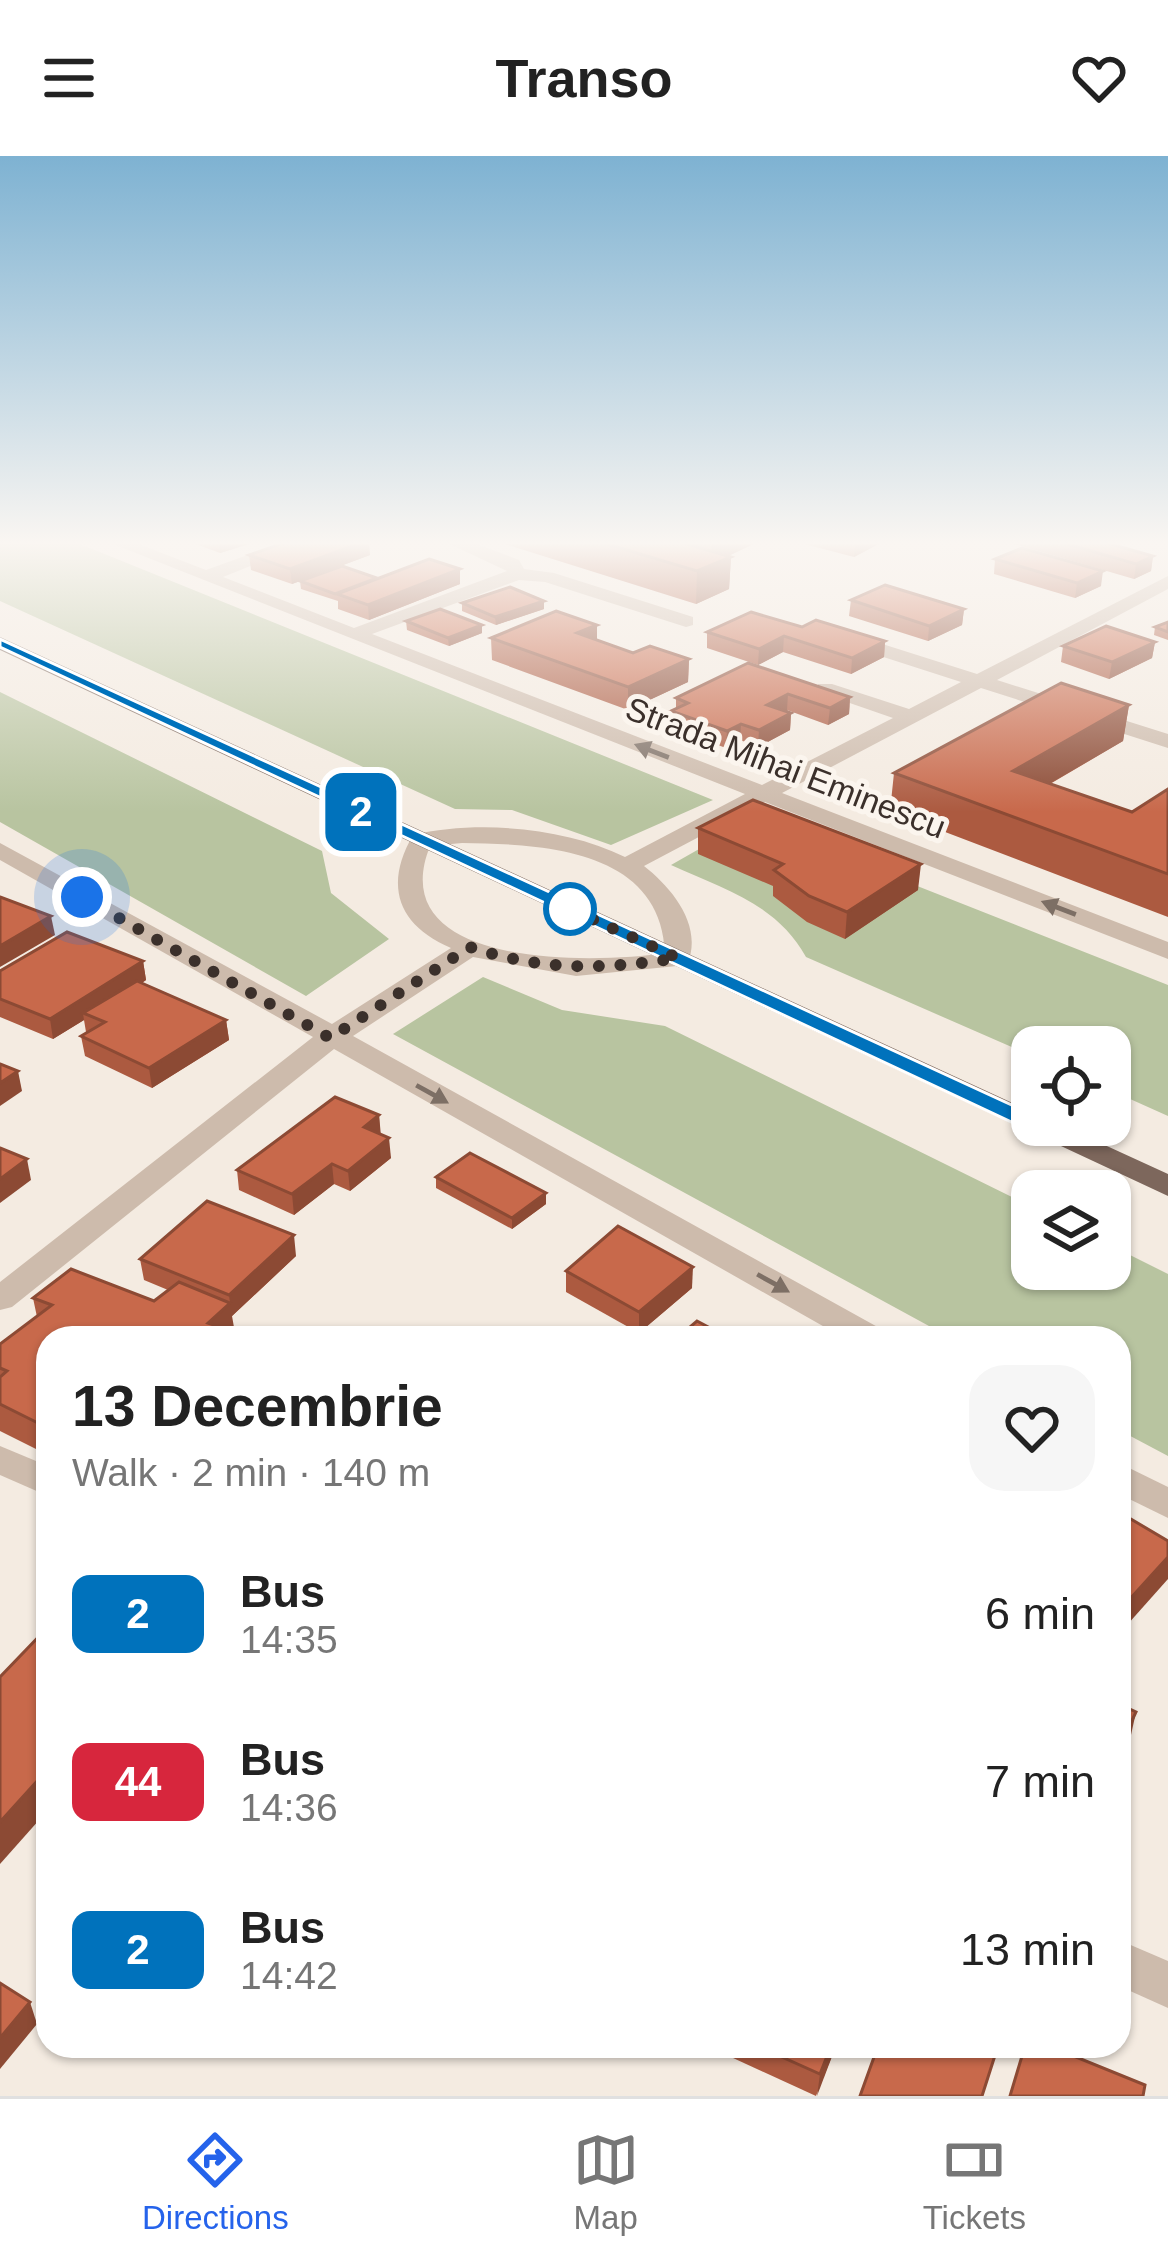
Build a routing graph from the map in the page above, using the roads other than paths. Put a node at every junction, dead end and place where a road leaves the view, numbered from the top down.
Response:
1 (346, 631) edge
2 (364, 631) edge
3 (1076, 631) edge
4 (355, 634) junction
5 (836, 635) edge
6 (0, 643) edge
7 (980, 681) junction
8 (825, 688) edge
9 (912, 717) junction
10 (1168, 741) edge
11 (761, 794) junction
12 (421, 840) junction
13 (0, 850) edge
14 (626, 866) junction
15 (470, 947) junction
16 (1168, 951) edge
17 (678, 958) junction
18 (330, 1038) junction
19 (1011, 1113) edge
20 (1082, 1146) edge
21 (1168, 1186) edge
22 (0, 1299) edge
23 (849, 1326) edge
24 (0, 1459) edge
25 (36, 1476) edge
26 (1131, 1484) edge
27 (1168, 1504) edge
28 (1131, 1968) edge
29 (1168, 1985) edge

1 - 4 street, Strada Mihai Eminescu
2 - 4 street
3 - 7 street
11 -> 4 street, Strada Mihai Eminescu
5 - 7 street
6 - 12 main road
7 - 9 street
7 - 10 street
8 - 9 street
9 - 11 street
11 - 14 street
16 -> 11 street, Strada Mihai Eminescu
12 - 14 street
12 - 15 street
12 - 17 main road
13 - 18 street
14 - 17 street
15 - 17 street
15 - 18 street
17 - 19 main road
18 - 22 street
18 -> 23 street
20 - 21 main road
24 - 25 street
26 - 27 street
28 - 29 street

